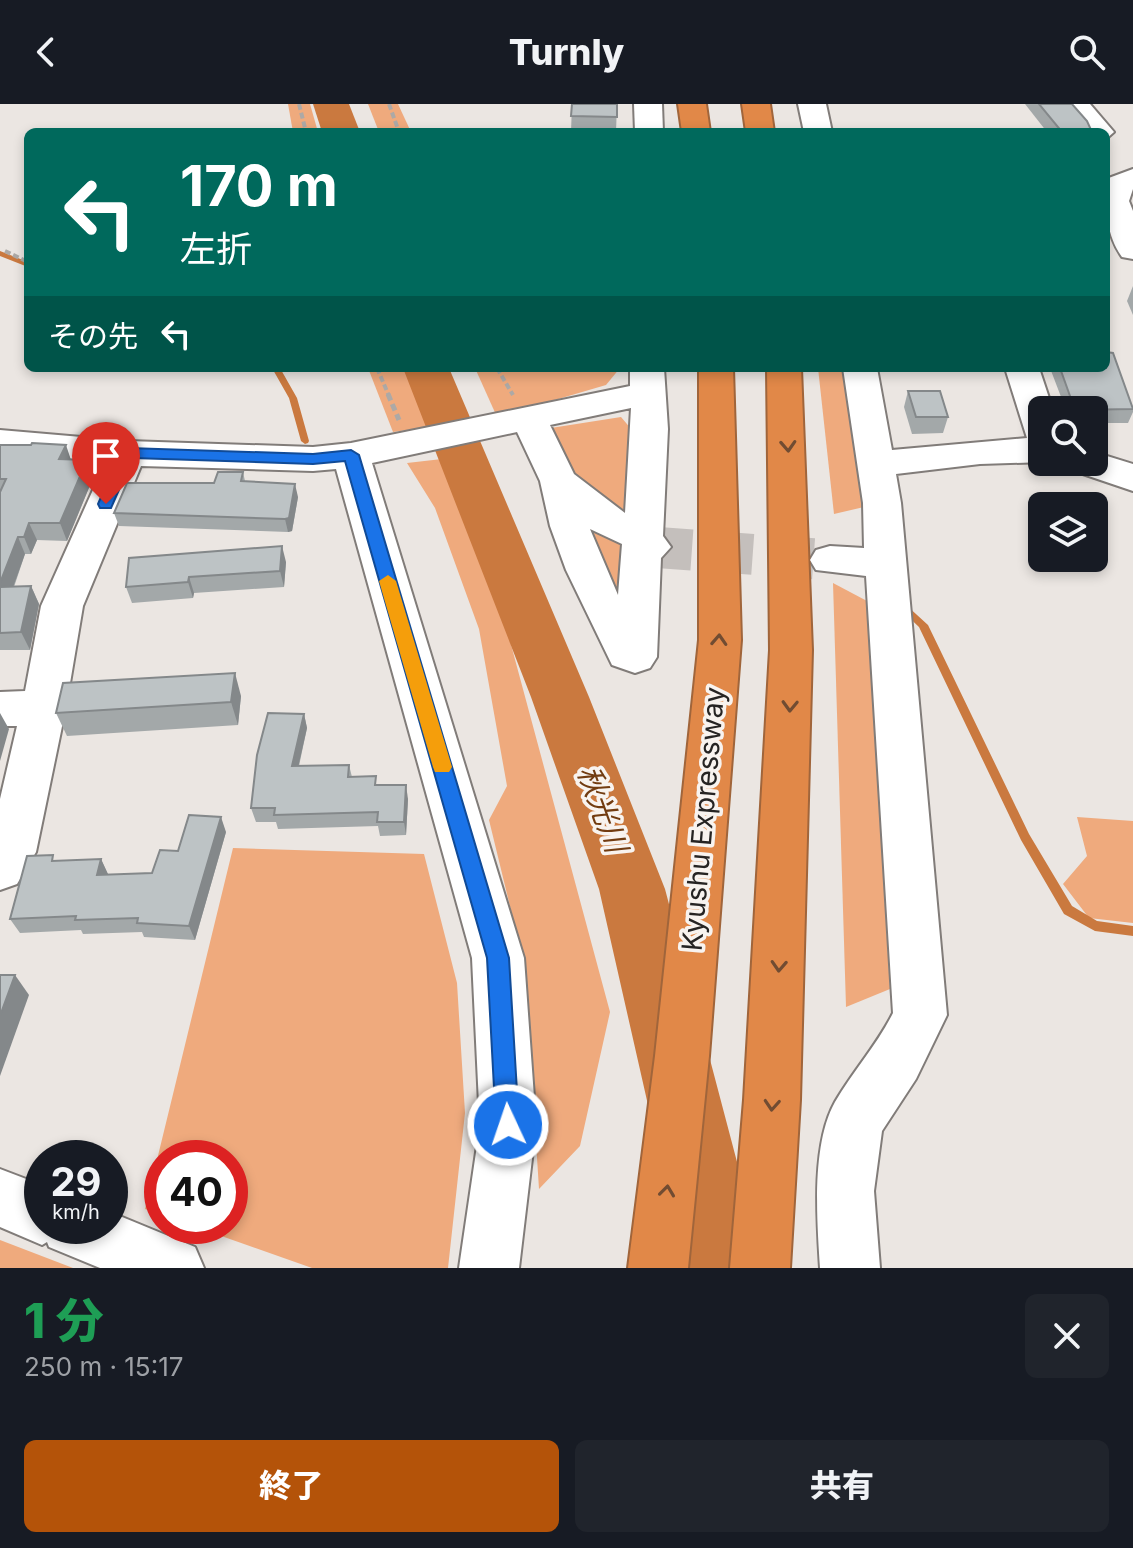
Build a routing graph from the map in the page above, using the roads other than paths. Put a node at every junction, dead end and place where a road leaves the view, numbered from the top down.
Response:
1 (648, 104) edge
2 (692, 104) edge
3 (712, 104) edge
4 (756, 104) edge
5 (812, 104) edge
6 (1075, 104) edge
7 (649, 128) edge
8 (695, 128) edge
9 (714, 128) edge
10 (759, 128) edge
11 (817, 128) edge
12 (1096, 128) edge
13 (1110, 144) edge
14 (1133, 165) edge
15 (1133, 178) edge
16 (1133, 250) edge
17 (1110, 255) edge
18 (1133, 258) edge
19 (716, 372) edge
20 (784, 372) edge
21 (861, 372) edge
22 (1023, 372) edge
23 (646, 381) edge
24 (1031, 396) edge
25 (521, 422) junction
26 (0, 442) edge
27 (1028, 451) edge
28 (128, 453) junction
29 (351, 455) junction
30 (876, 463) junction
31 (1108, 469) edge
32 (1133, 478) edge
33 (559, 481) junction
34 (645, 543) junction
35 (830, 560) tunnel mouth
36 (885, 563) junction
37 (44, 707) junction
38 (0, 709) edge
39 (0, 869) edge
40 (0, 1198) edge
41 (24, 1208) edge
42 (115, 1244) edge
43 (174, 1268) edge
44 (489, 1268) edge
45 (658, 1268) edge
46 (760, 1268) edge
47 (850, 1268) edge

1 - 7 street
2 - 8 highway
3 - 9 highway
4 - 10 highway
5 - 11 street
6 - 12 street
13 - 14 street
15 - 16 street
17 - 18 street
45 -> 19 highway, Kyushu Expressway
20 -> 46 highway
21 - 30 street
22 - 24 street
23 - 25 street
23 - 34 street
25 - 29 street
25 - 33 street
26 - 28 street
27 - 30 street
28 - 29 street
28 - 37 street
29 - 44 street
30 - 36 street
31 - 32 street
33 - 34 street
33 - 34 street
35 - 36 street
36 - 47 street
37 - 38 street
37 - 39 street
40 - 41 street
42 - 43 street

